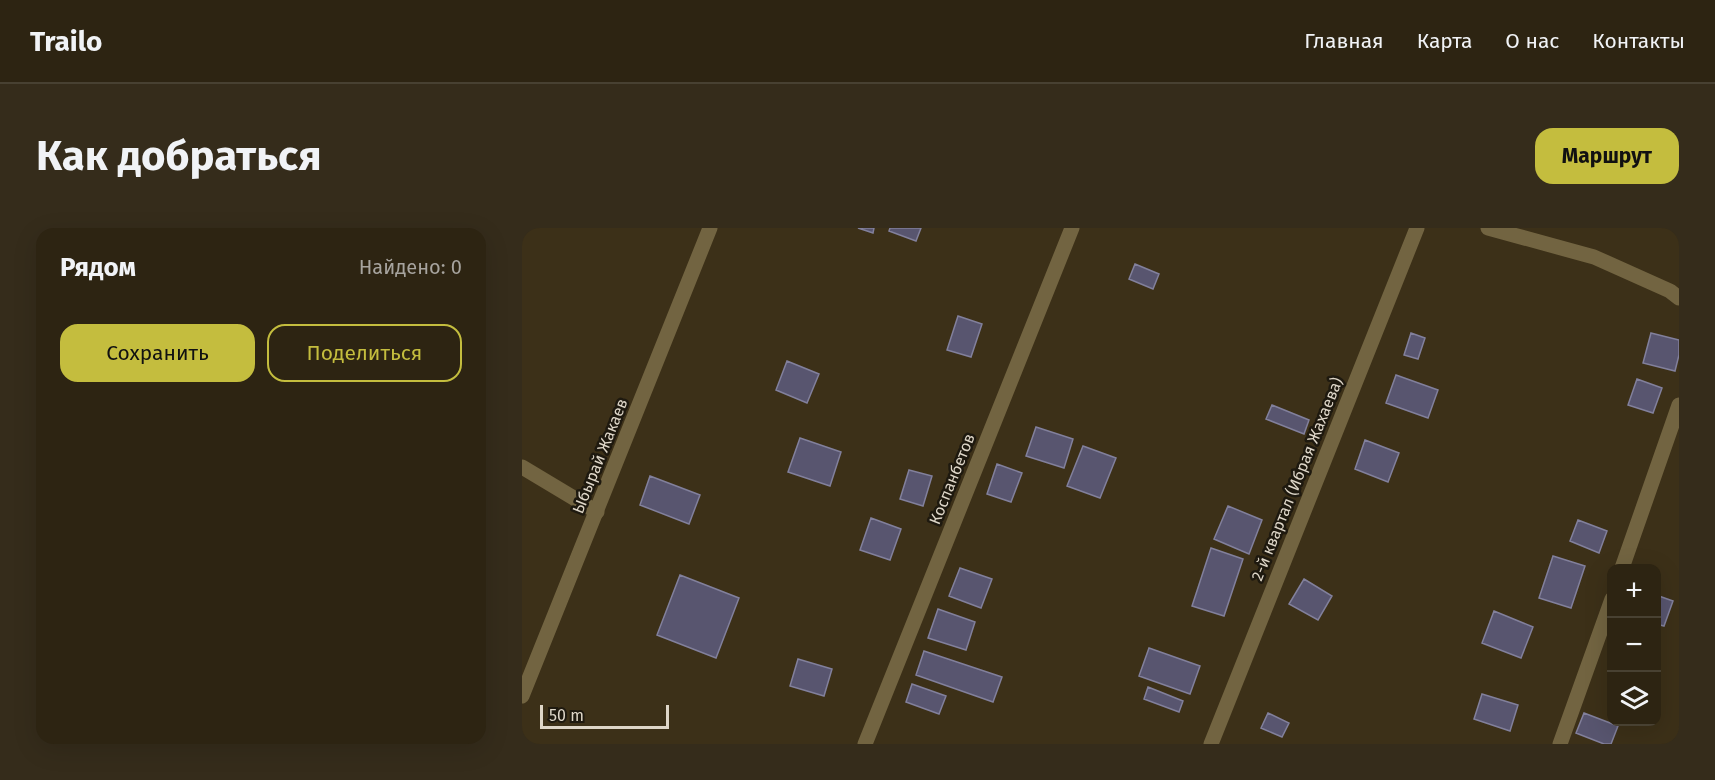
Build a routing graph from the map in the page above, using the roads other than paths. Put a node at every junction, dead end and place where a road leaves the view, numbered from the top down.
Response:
1 (710, 228) edge
2 (1072, 228) edge
3 (1417, 228) edge
4 (1488, 228) edge
5 (1679, 298) edge
6 (1679, 405) edge
7 (522, 467) edge
8 (597, 512) junction
9 (1623, 564) edge
10 (1607, 610) edge
11 (522, 696) edge
12 (865, 744) edge
13 (1211, 744) edge
14 (1560, 744) edge

1 - 8 street, Ыбырай Жакаев
2 - 12 street, Коспанбетов
3 - 13 street, 2-й квартал (Ибрая Жахаева)
4 - 5 street
6 - 9 street
7 - 8 street
8 - 11 street, Ыбырай Жакаев
10 - 14 street

